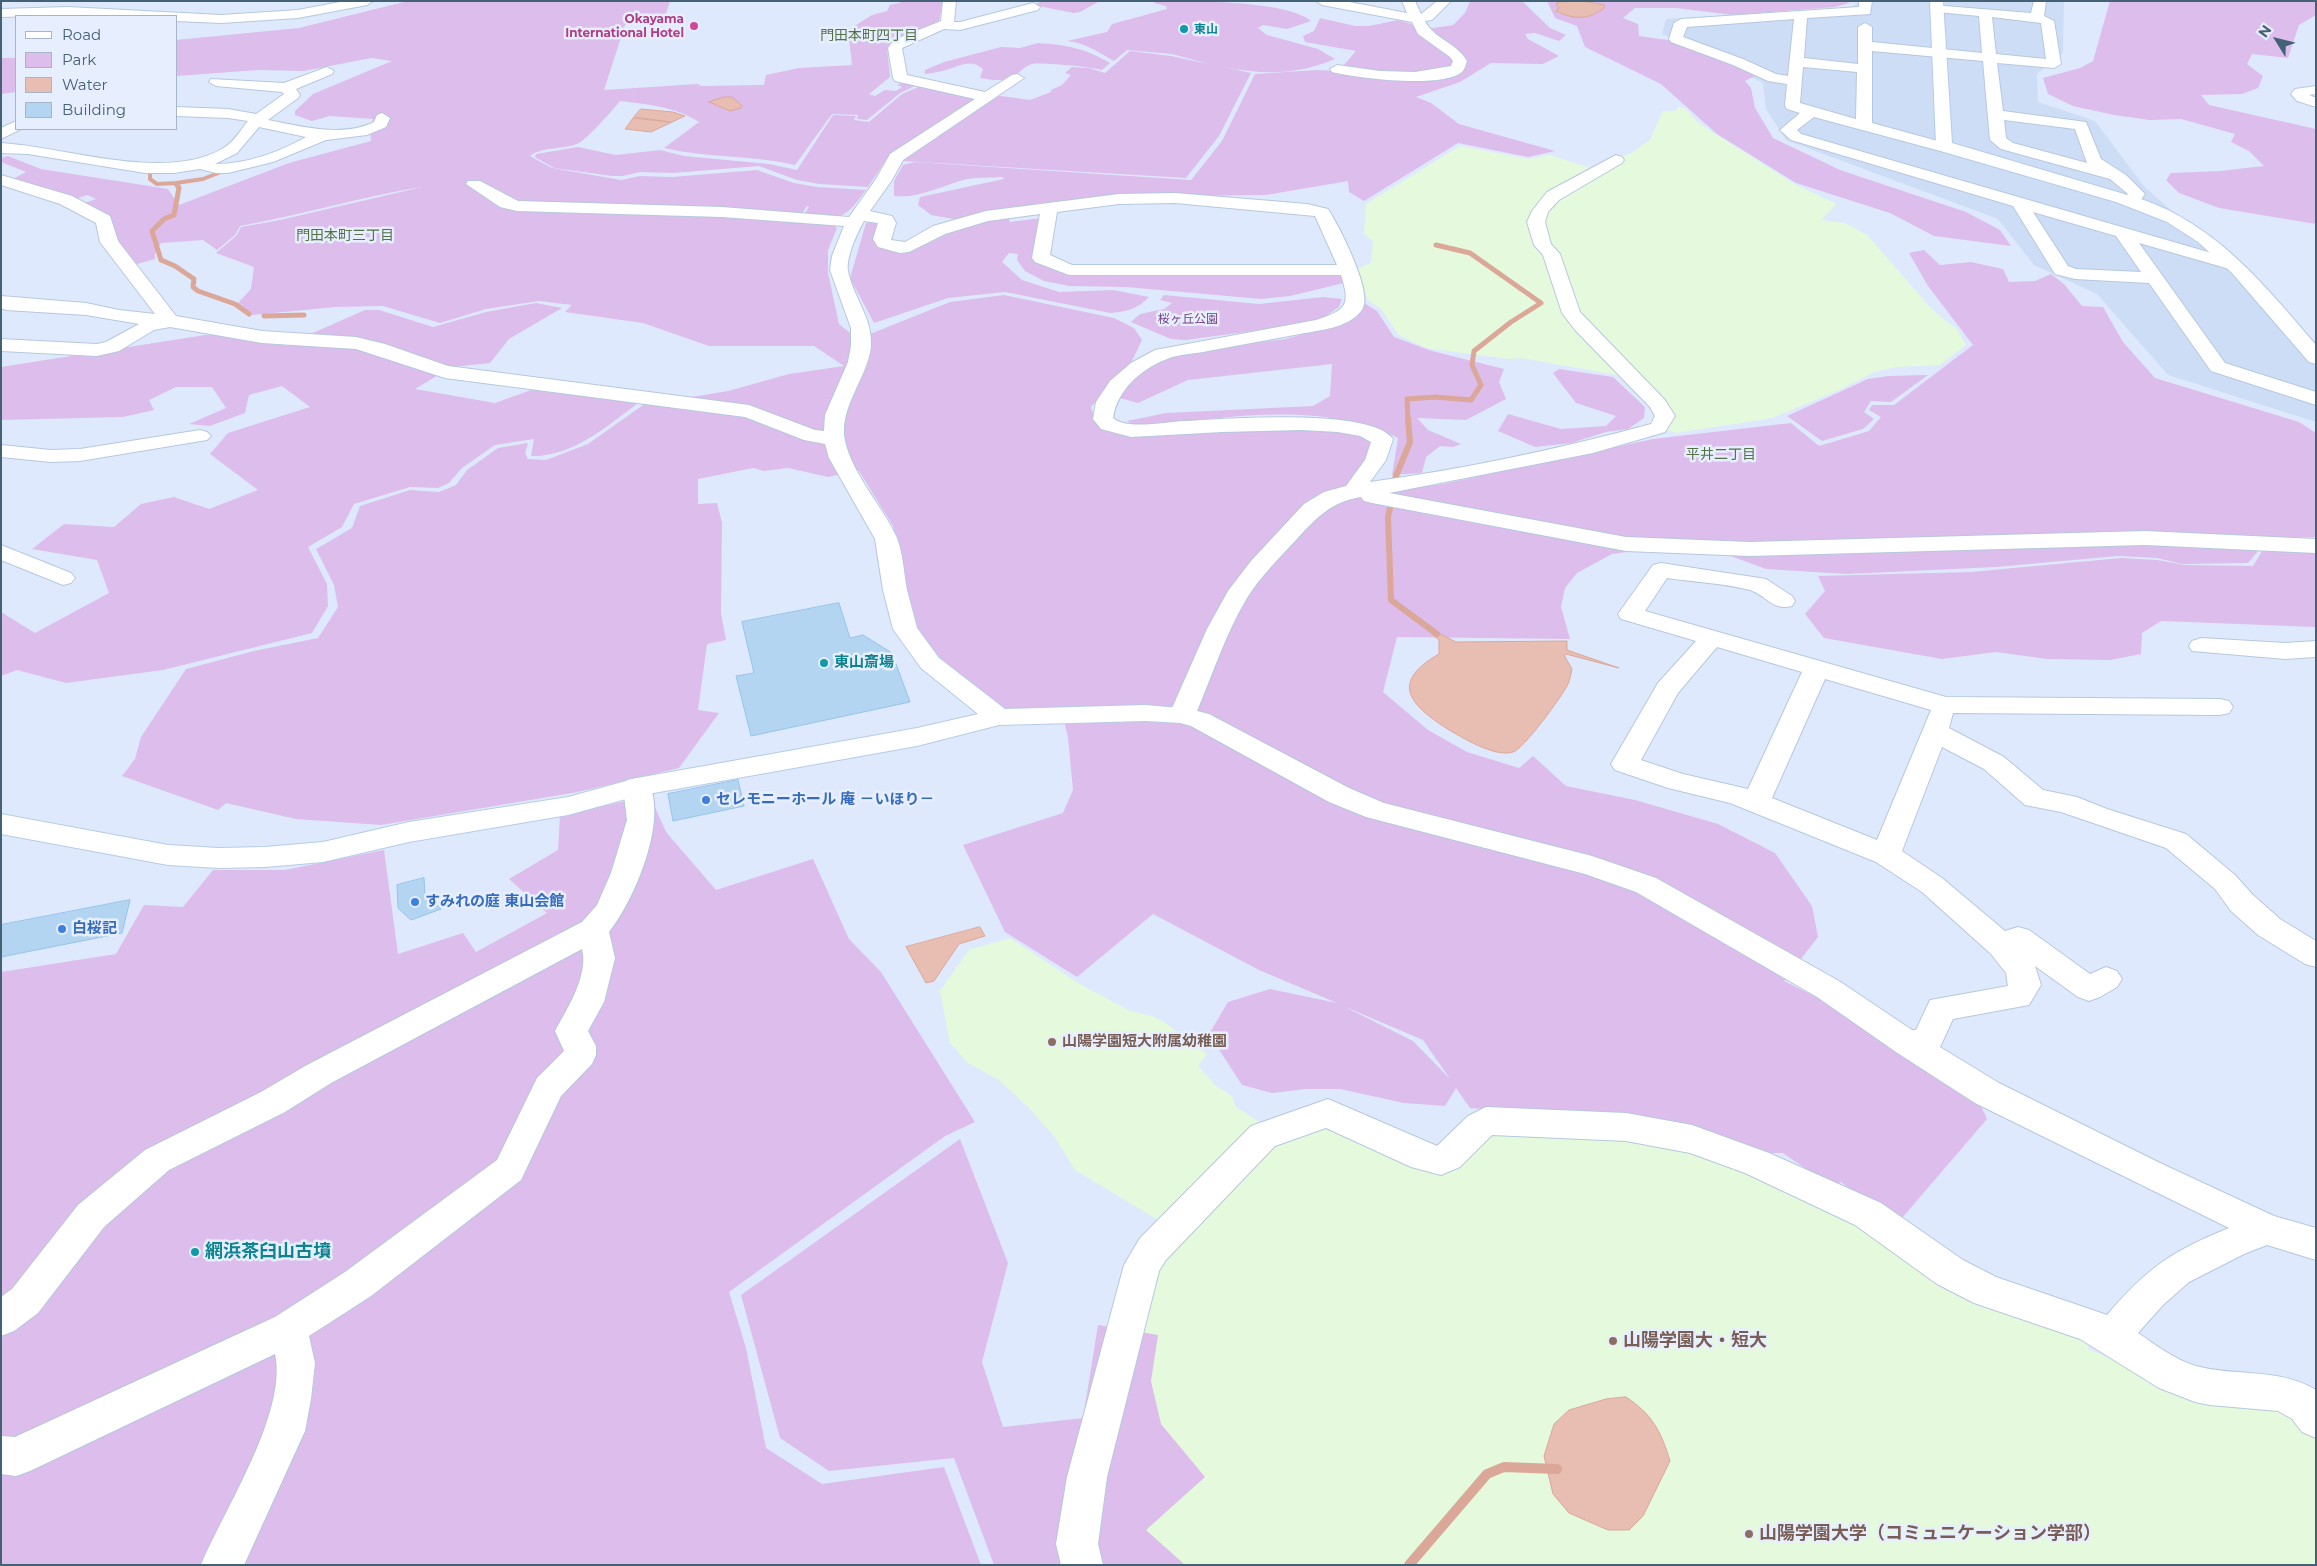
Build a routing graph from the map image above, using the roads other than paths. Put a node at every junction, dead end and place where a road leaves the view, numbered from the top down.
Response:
1 (104, 1) edge
2 (367, 1) edge
3 (950, 1) edge
4 (1322, 1) edge
5 (1408, 1) edge
6 (1445, 1) edge
7 (2041, 2) edge
8 (271, 3) dead end
9 (1936, 5) edge
10 (1865, 6) edge
11 (1033, 7) dead end
12 (81, 11) junction
13 (1, 13) edge
14 (1985, 13) junction
15 (1802, 14) junction
16 (160, 15) edge
17 (178, 16) edge
18 (259, 16) junction
19 (2037, 18) junction
20 (1417, 19) junction
21 (1727, 20) junction
22 (943, 25) junction
23 (1865, 46) junction
24 (1938, 53) junction
25 (1720, 56) junction
26 (1990, 59) junction
27 (1797, 62) junction
28 (1337, 69) dead end
29 (1865, 70) junction
30 (327, 71) dead end
31 (1017, 78) dead end
32 (1795, 81) junction
33 (216, 82) dead end
34 (286, 88) junction
35 (2316, 90) edge
36 (987, 97) junction
37 (2316, 103) edge
38 (178, 111) edge
39 (1810, 111) junction
40 (1996, 115) junction
41 (382, 118) dead end
42 (257, 121) junction
43 (1864, 126) junction
44 (322, 136) junction
45 (1, 148) edge
46 (1950, 149) junction
47 (1616, 160) dead end
48 (201, 165) junction
49 (2111, 174) junction
50 (1, 180) edge
51 (474, 184) dead end
52 (2018, 201) junction
53 (2131, 201) junction
54 (1049, 208) junction
55 (857, 219) junction
56 (2122, 232) junction
57 (2233, 265) junction
58 (1348, 270) junction
59 (2154, 278) junction
60 (1, 302) edge
61 (170, 321) junction
62 (1, 345) edge
63 (2316, 358) edge
64 (2316, 400) edge
65 (200, 436) dead end
66 (834, 439) junction
67 (1, 451) edge
68 (1354, 491) junction
69 (2316, 546) edge
70 (1, 552) edge
71 (63, 578) dead end
72 (1783, 601) dead end
73 (1712, 638) junction
74 (2201, 646) dead end
75 (2316, 649) edge
76 (1816, 668) junction
77 (1945, 705) junction
78 (2220, 707) dead end
79 (1182, 715) junction
80 (999, 717) junction
81 (1935, 732) junction
82 (637, 787) junction
83 (1756, 803) junction
84 (1, 824) edge
85 (1886, 855) junction
86 (593, 930) junction
87 (2002, 946) junction
88 (2316, 956) edge
89 (2106, 979) dead end
90 (1907, 1043) junction
91 (2266, 1228) junction
92 (2316, 1244) edge
93 (1, 1319) edge
94 (288, 1329) junction
95 (2112, 1337) junction
96 (2316, 1419) edge
97 (1, 1455) edge
98 (222, 1565) edge
99 (1082, 1565) edge

1 - 12 street
2 - 18 street
3 - 22 street
4 - 20 street
5 - 20 street
6 - 20 street
7 - 19 street
8 - 18 street
9 - 14 street
9 - 24 street
10 - 15 street
10 - 23 street
11 - 22 street
12 - 13 street
12 - 16 street
14 - 19 street
14 - 26 street
15 - 21 street
15 - 27 street
17 - 18 street
19 - 26 street
20 - 28 street
21 - 25 street
21 - 25 street
22 - 36 street
23 - 24 street
23 - 29 street
24 - 26 street
24 - 46 street
25 - 32 street
26 - 40 street
27 - 29 street
27 - 32 street
29 - 43 street
30 - 34 street
31 - 36 street
32 - 39 street
33 - 34 street
34 - 42 street
35 - 37 street
36 - 55 street
38 - 42 street
39 - 43 street
39 - 52 street
40 - 49 street
40 - 49 street
41 - 44 street
42 - 44 street
42 - 48 street
43 - 46 street
44 - 48 street
45 - 48 street
46 - 53 street
47 - 68 street
49 - 53 street
50 - 61 street
51 - 55 street
52 - 56 street
52 - 59 street
53 - 57 street
54 - 55 street
54 - 58 street
54 - 58 street
55 - 66 street
56 - 57 street
56 - 59 street
57 - 63 street
58 - 68 street
59 - 64 street
60 - 61 street
61 - 62 street
61 - 66 street
65 - 67 street
66 - 80 street
68 - 69 street
68 - 79 street
70 - 71 street
72 - 73 street
73 - 76 street
73 - 83 street
74 - 75 street
76 - 77 street
76 - 83 street
77 - 78 street
77 - 81 street
79 - 80 street
79 - 90 street
80 - 82 street
81 - 85 street
81 - 88 street
82 - 84 street
82 - 86 street
83 - 85 street
85 - 87 street
86 - 93 street
86 - 94 street
87 - 89 street
87 - 90 street
90 - 91 street
91 - 92 street
91 - 95 street
94 - 97 street
94 - 98 street
95 - 96 street
95 - 99 street

